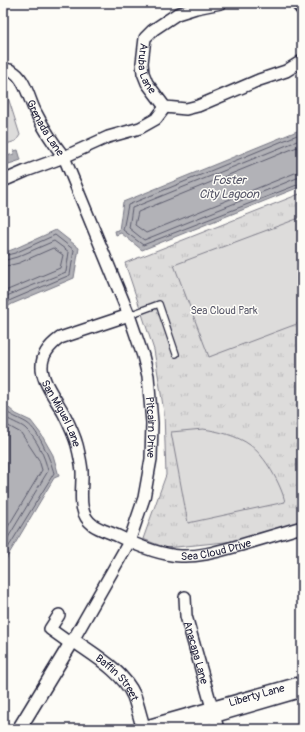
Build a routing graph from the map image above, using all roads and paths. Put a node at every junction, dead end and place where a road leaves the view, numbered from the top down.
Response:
1 (220, 3) edge
2 (296, 3) edge
3 (302, 10) edge
4 (302, 61) edge
5 (3, 69) edge
6 (165, 107) junction
7 (64, 157) junction
8 (3, 181) edge
9 (129, 315) junction
10 (176, 354) dead end
11 (302, 528) edge
12 (129, 542) junction
13 (185, 597) dead end
14 (59, 615) dead end
15 (72, 642) junction
16 (302, 682) edge
17 (302, 691) edge
18 (213, 712) junction
19 (143, 728) edge
20 (19, 729) edge
21 (172, 729) edge
22 (218, 729) edge

1 - 6 street, Aruba Lane
2 - 3 street
4 - 6 street, Aruba Lane
5 - 7 street, Grenada Lane
6 - 7 street, Aruba Lane
7 - 8 street, Grenada Lane
7 - 9 street, Pitcairn Drive
9 - 10 lane
9 - 12 street, Pitcairn Drive
9 - 12 street, San Miguel Lane
11 - 12 street, Sea Cloud Drive
12 - 15 street, Pitcairn Drive
13 - 18 street, Anacapa Lane
14 - 15 street
15 - 19 street, Baffin Street
15 - 20 street, Pitcairn Drive
16 - 18 street, Liberty Lane
17 - 18 street, Liberty Lane
18 - 19 street
18 - 21 street
18 - 22 street, Anacapa Lane

